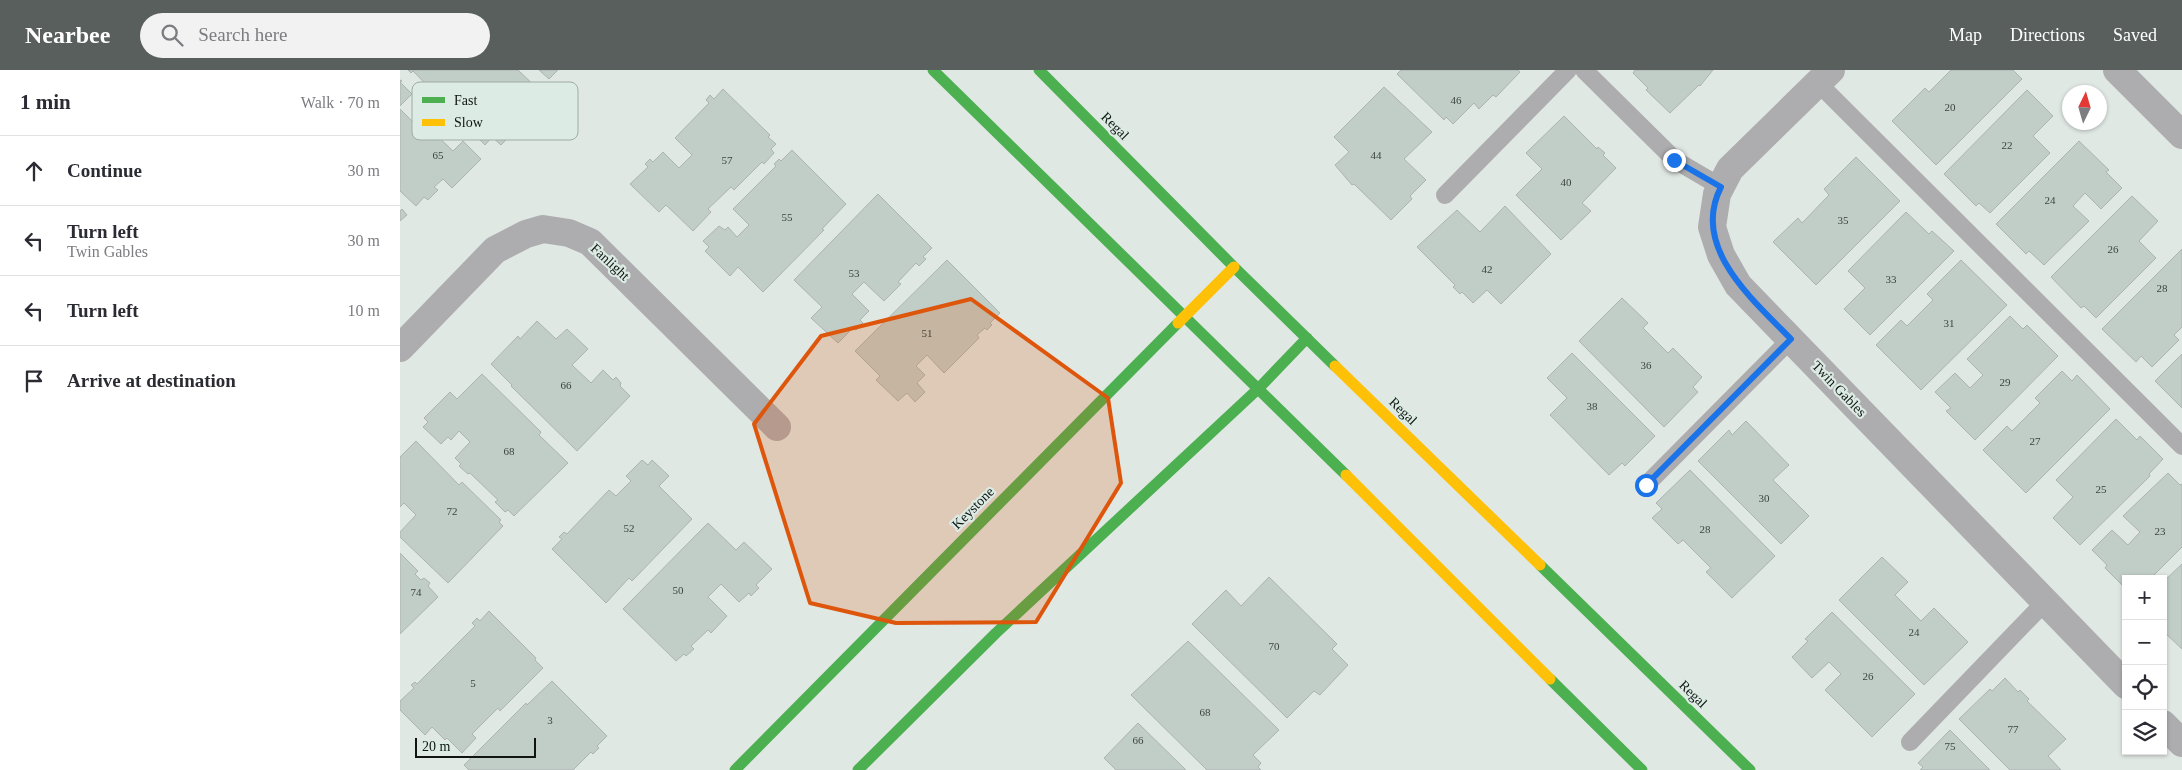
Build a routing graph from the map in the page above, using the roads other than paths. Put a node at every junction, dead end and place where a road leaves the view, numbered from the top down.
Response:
1 (933, 70) edge
2 (1038, 70) edge
3 (1568, 70) edge
4 (1584, 70) edge
5 (2117, 70) edge
6 (1824, 76) edge
7 (2182, 135) edge
8 (1721, 187) junction
9 (1445, 195) dead end
10 (1234, 268) junction
11 (1183, 317) junction
12 (1307, 338) junction
13 (1791, 339) junction
14 (400, 348) edge
15 (1258, 388) junction
16 (777, 427) dead end
17 (2182, 446) edge
18 (1646, 485) dead end
19 (2045, 602) junction
20 (2122, 681) edge
21 (2167, 728) edge
22 (1910, 742) dead end
23 (2182, 744) edge
24 (735, 770) edge
25 (858, 770) edge
26 (1642, 770) edge
27 (1750, 770) edge

1 - 11 street
2 - 10 street, Regal
3 - 9 lane
4 - 8 lane
5 - 7 street
6 - 8 street, Twin Gables
6 - 17 lane
8 - 13 street, Twin Gables
10 - 11 street, Keystone
10 - 12 street, Regal
11 - 15 street
11 - 24 street, Keystone
12 - 15 street
12 - 27 street, Regal
13 - 18 lane
13 - 19 street, Twin Gables
14 - 16 street, Fanlight
15 - 25 street
15 - 26 street
19 - 20 street, Twin Gables
19 - 22 lane
21 - 23 street

